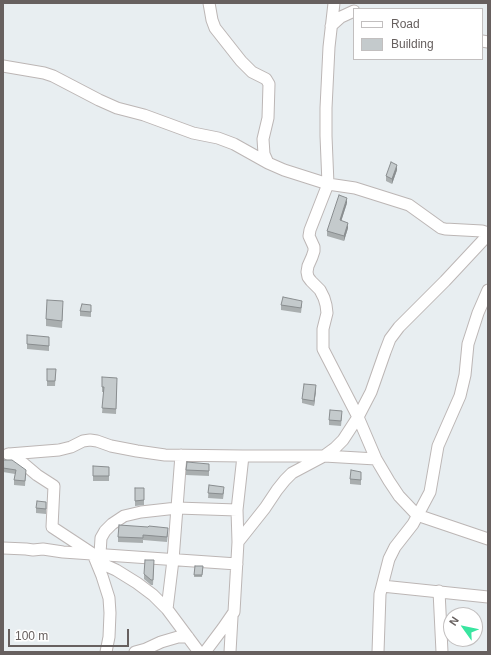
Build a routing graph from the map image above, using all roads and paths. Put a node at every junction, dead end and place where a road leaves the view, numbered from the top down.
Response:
1 (209, 3) edge
2 (334, 3) edge
3 (353, 11) edge
4 (331, 26) junction
5 (3, 66) edge
6 (268, 163) junction
7 (328, 184) junction
8 (488, 234) edge
9 (488, 290) edge
10 (358, 417) junction
11 (6, 453) edge
12 (181, 455) junction
13 (243, 456) junction
14 (324, 456) junction
15 (376, 459) junction
16 (177, 508) junction
17 (237, 510) junction
18 (417, 515) junction
19 (488, 539) edge
20 (238, 542) junction
21 (3, 548) edge
22 (96, 556) junction
23 (173, 560) junction
24 (237, 564) junction
25 (382, 586) junction
26 (439, 591) junction
27 (488, 597) edge
28 (167, 609) junction
29 (232, 616) junction
30 (188, 637) junction
31 (106, 652) edge
32 (136, 652) edge
33 (199, 652) edge
34 (205, 652) edge
35 (230, 652) edge
36 (378, 652) edge
37 (442, 652) edge

1 - 6 street
2 - 4 street
3 - 4 street
4 - 7 street
5 - 6 street
6 - 7 street
7 - 8 street
7 - 10 street
8 - 10 street
9 - 18 street
10 - 14 street
10 - 15 street
11 - 12 street
11 - 22 street
12 - 13 street
12 - 16 street
13 - 14 street
13 - 17 street
14 - 15 street
14 - 20 street
15 - 18 street
16 - 17 street
16 - 22 street
16 - 23 street
17 - 20 street
18 - 19 street
18 - 25 street
20 - 24 street
21 - 22 street
22 - 23 street
22 - 28 street
22 - 31 street
23 - 24 street
23 - 28 street
24 - 29 street
25 - 26 street
25 - 36 street
26 - 27 street
26 - 37 street
28 - 30 street
29 - 34 street
29 - 35 street
30 - 32 street
30 - 33 street

